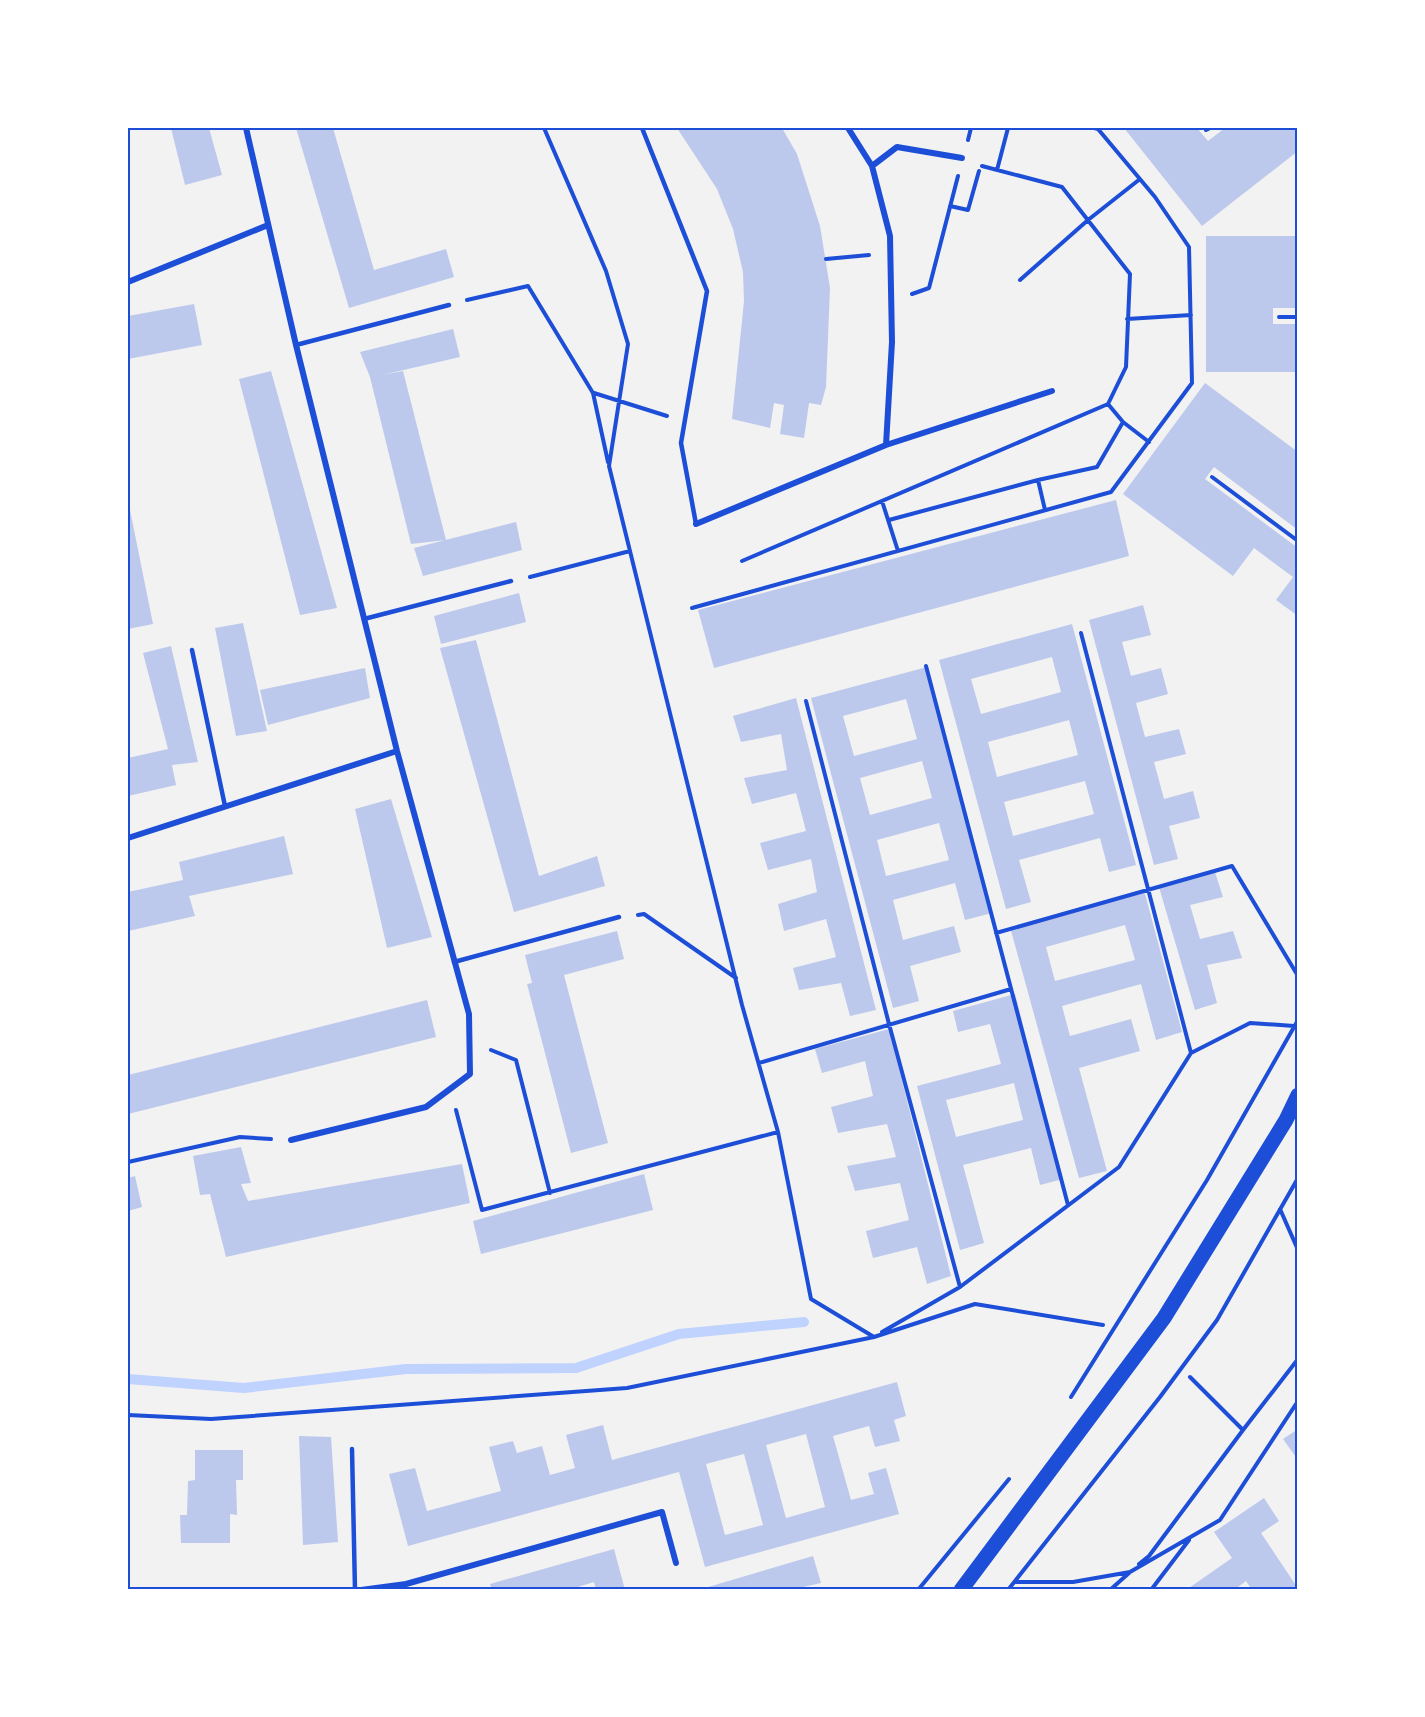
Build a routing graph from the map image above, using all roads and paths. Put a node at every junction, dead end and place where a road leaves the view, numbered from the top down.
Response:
1 (246, 128) edge
2 (544, 128) edge
3 (642, 128) edge
4 (848, 128) edge
5 (971, 128) edge
6 (1008, 128) edge
7 (1094, 128) edge
8 (965, 150) dead end
9 (962, 158) dead end
10 (872, 166) junction
11 (997, 170) junction
12 (959, 172) dead end
13 (1140, 179) junction
14 (950, 206) junction
15 (1088, 220) junction
16 (268, 225) junction
17 (891, 253) junction
18 (826, 259) dead end
19 (1020, 280) dead end
20 (128, 282) edge
21 (891, 300) junction
22 (449, 305) joint
23 (1191, 315) junction
24 (1280, 317) dead end
25 (1298, 317) edge
26 (1128, 319) junction
27 (296, 345) junction
28 (1052, 391) dead end
29 (593, 393) junction
30 (619, 401) junction
31 (1108, 404) junction
32 (684, 421) junction
33 (1123, 422) junction
34 (1149, 442) junction
35 (886, 446) junction
36 (609, 466) junction
37 (1212, 477) dead end
38 (1038, 480) junction
39 (882, 501) junction
40 (1046, 510) junction
41 (889, 520) junction
42 (696, 524) joint
43 (1298, 541) edge
44 (630, 551) junction
45 (898, 551) junction
46 (742, 561) dead end
47 (512, 581) joint
48 (692, 608) dead end
49 (364, 619) junction
50 (1081, 633) dead end
51 (192, 650) dead end
52 (926, 666) dead end
53 (806, 701) dead end
54 (397, 752) junction
55 (225, 806) junction
56 (128, 837) edge
57 (1149, 888) junction
58 (619, 917) joint
59 (996, 933) junction
60 (454, 962) junction
61 (1298, 976) edge
62 (736, 978) junction
63 (1011, 989) junction
64 (1298, 1020) edge
65 (889, 1024) junction
66 (1294, 1026) junction
67 (469, 1041) junction
68 (1191, 1053) junction
69 (759, 1064) junction
70 (450, 1088) junction
71 (1298, 1095) edge
72 (778, 1132) junction
73 (291, 1140) joint
74 (128, 1162) edge
75 (1298, 1178) edge
76 (550, 1193) junction
77 (1068, 1205) junction
78 (1280, 1209) junction
79 (1298, 1250) edge
80 (960, 1287) junction
81 (1103, 1325) dead end
82 (874, 1337) junction
83 (1298, 1359) edge
84 (1190, 1377) dead end
85 (1070, 1398) dead end
86 (1298, 1401) edge
87 (128, 1415) edge
88 (1244, 1430) junction
89 (352, 1449) dead end
90 (1014, 1472) dead end
91 (1192, 1535) junction
92 (676, 1563) dead end
93 (1130, 1572) junction
94 (1014, 1582) junction
95 (355, 1590) edge
96 (361, 1590) edge
97 (918, 1590) edge
98 (961, 1590) edge
99 (1008, 1590) edge
100 (1110, 1590) edge
101 (1151, 1590) edge

1 - 16 street
2 - 30 path
3 - 32 lane
4 - 10 street
5 - 8 path
6 - 11 path
7 - 13 path
9 - 10 street
10 - 17 street
11 - 14 path
11 - 15 path
12 - 14 path
13 - 15 path
13 - 23 path
14 - 21 path
15 - 19 path
15 - 26 path
16 - 20 street
16 - 27 street
17 - 18 path
17 - 21 street
21 - 35 street
22 - 27 lane
22 - 29 path
23 - 26 path
23 - 34 path
24 - 25 path
26 - 31 path
27 - 49 street
28 - 35 street
29 - 30 path
29 - 36 path
30 - 32 path
30 - 36 path
31 - 33 path
31 - 39 path
32 - 42 lane
33 - 34 path
33 - 38 path
34 - 40 path
35 - 42 street
36 - 44 path
37 - 43 path
38 - 40 path
38 - 41 path
39 - 41 path
39 - 46 path
40 - 45 path
41 - 45 path
44 - 47 path
44 - 62 path
45 - 48 path
47 - 49 lane
49 - 54 street
50 - 57 path
51 - 55 lane
52 - 59 path
53 - 65 path
54 - 55 street
54 - 60 street
55 - 56 street
57 - 59 path
57 - 61 path
57 - 68 path
58 - 60 lane
58 - 62 path
59 - 63 path
60 - 67 street
62 - 69 path
63 - 65 path
63 - 77 path
64 - 66 path
65 - 69 path
65 - 80 path
66 - 68 path
66 - 85 path
67 - 70 street
67 - 76 path
68 - 77 path
69 - 72 path
70 - 73 street
70 - 76 path
71 - 98 main road
72 - 76 path
72 - 82 path
73 - 74 path
75 - 78 path
77 - 80 path
78 - 79 path
78 - 94 path
80 - 82 path
81 - 82 path
82 - 87 path
83 - 88 path
84 - 88 path
86 - 91 path
88 - 93 path
89 - 95 lane
90 - 97 path
91 - 93 path
91 - 101 path
92 - 96 street
93 - 94 path
93 - 100 path
94 - 99 path

